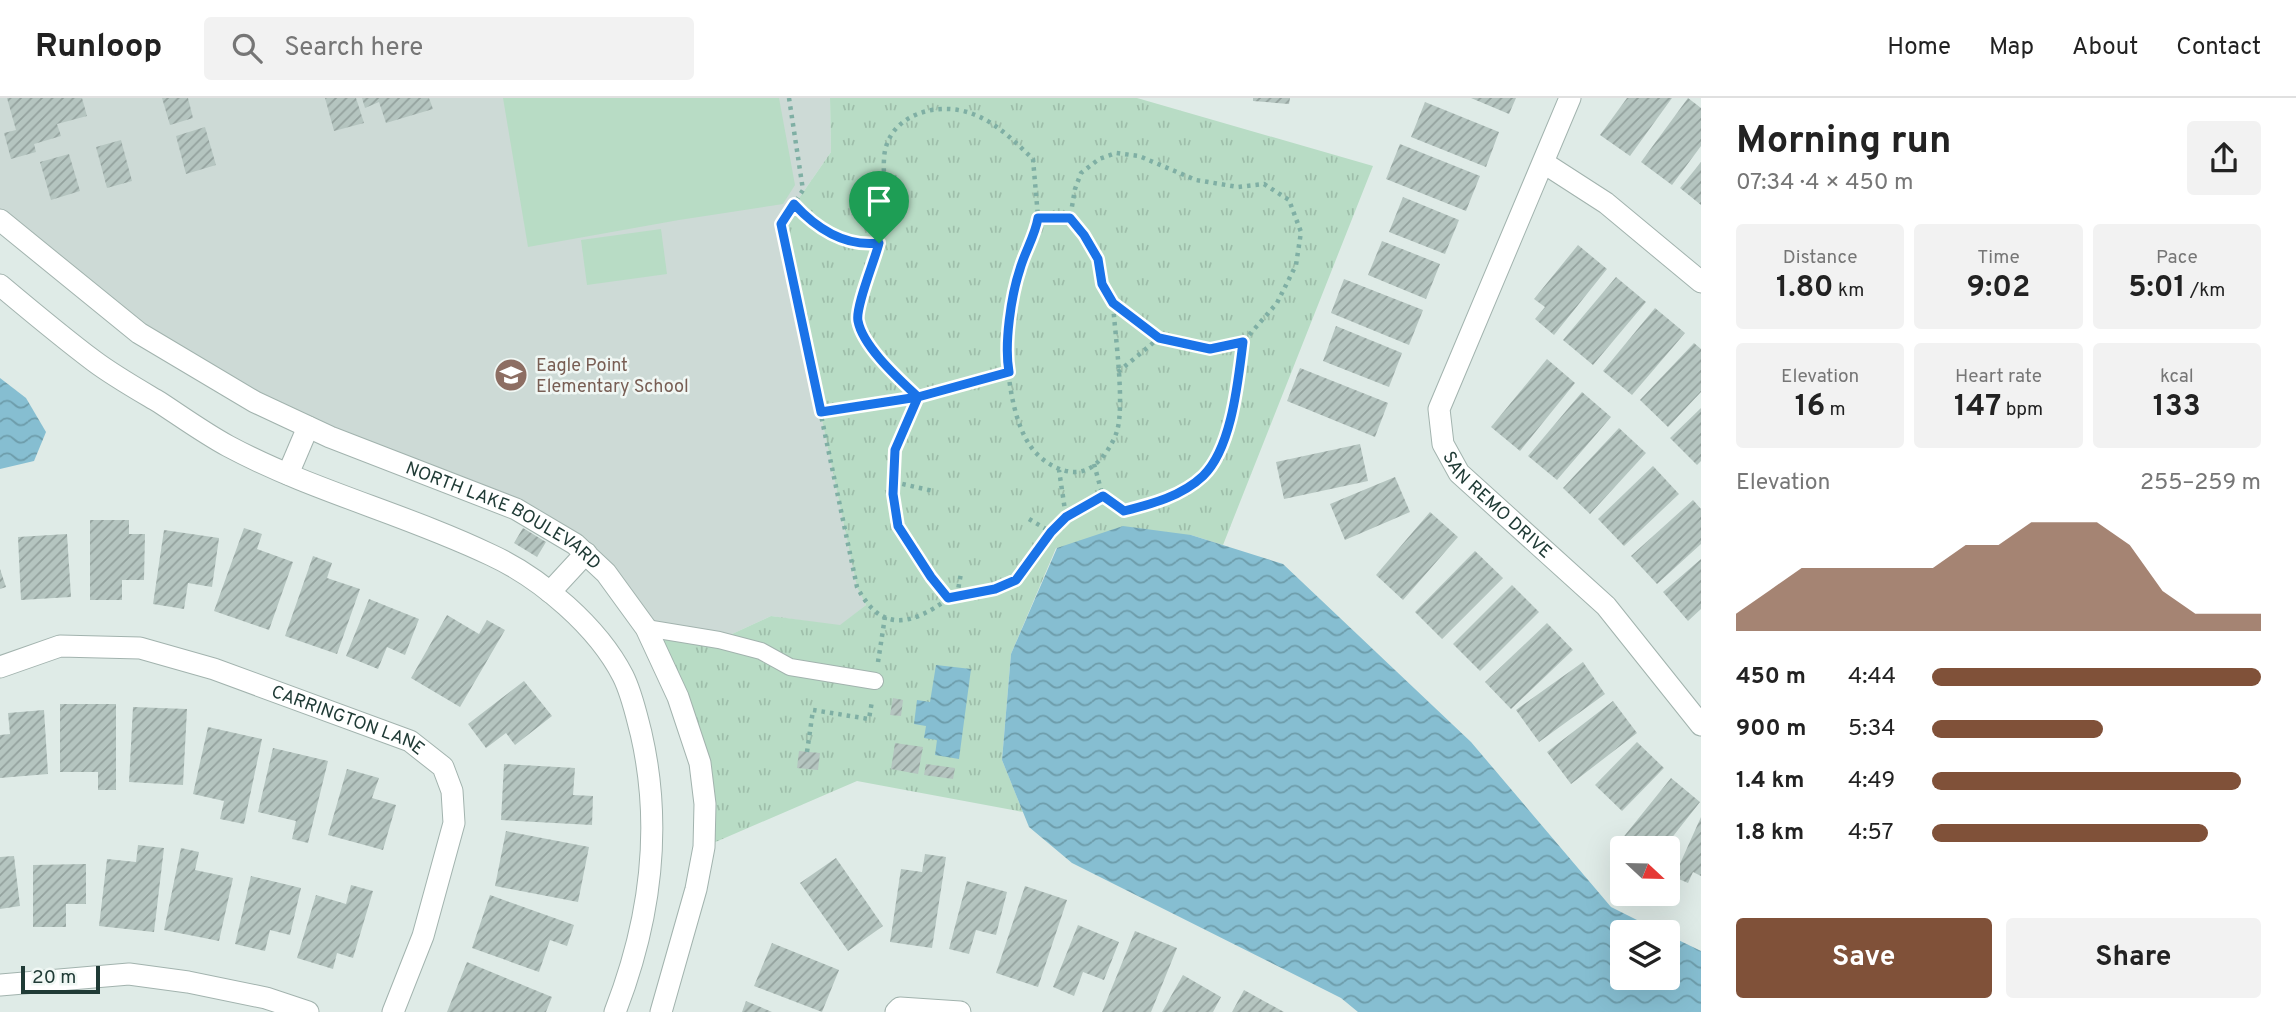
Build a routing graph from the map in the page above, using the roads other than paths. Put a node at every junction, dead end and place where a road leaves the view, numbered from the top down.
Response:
1 (1570, 98) edge
2 (1544, 163) junction
3 (0, 220) edge
4 (1701, 282) edge
5 (0, 285) edge
6 (308, 427) junction
7 (288, 474) junction
8 (586, 553) junction
9 (550, 592) junction
10 (646, 628) junction
11 (0, 667) edge
12 (875, 681) dead end
13 (1701, 725) edge
14 (0, 985) edge
15 (308, 1012) edge
16 (393, 1012) edge
17 (615, 1012) edge
18 (661, 1012) edge
19 (896, 1012) edge
20 (960, 1012) edge

1 - 2 street, SAN REMO DRIVE
2 - 4 street
2 - 13 street, SAN REMO DRIVE
3 - 6 street, NORTH LAKE BOULEVARD
5 - 7 street
6 - 7 street
6 - 8 street, NORTH LAKE BOULEVARD
7 - 9 street
8 - 9 street
8 - 10 street, NORTH LAKE BOULEVARD
9 - 17 street
10 - 12 lane
10 - 18 street, NORTH LAKE BOULEVARD
11 - 16 street, CARRINGTON LANE
14 - 15 street
19 - 20 street

